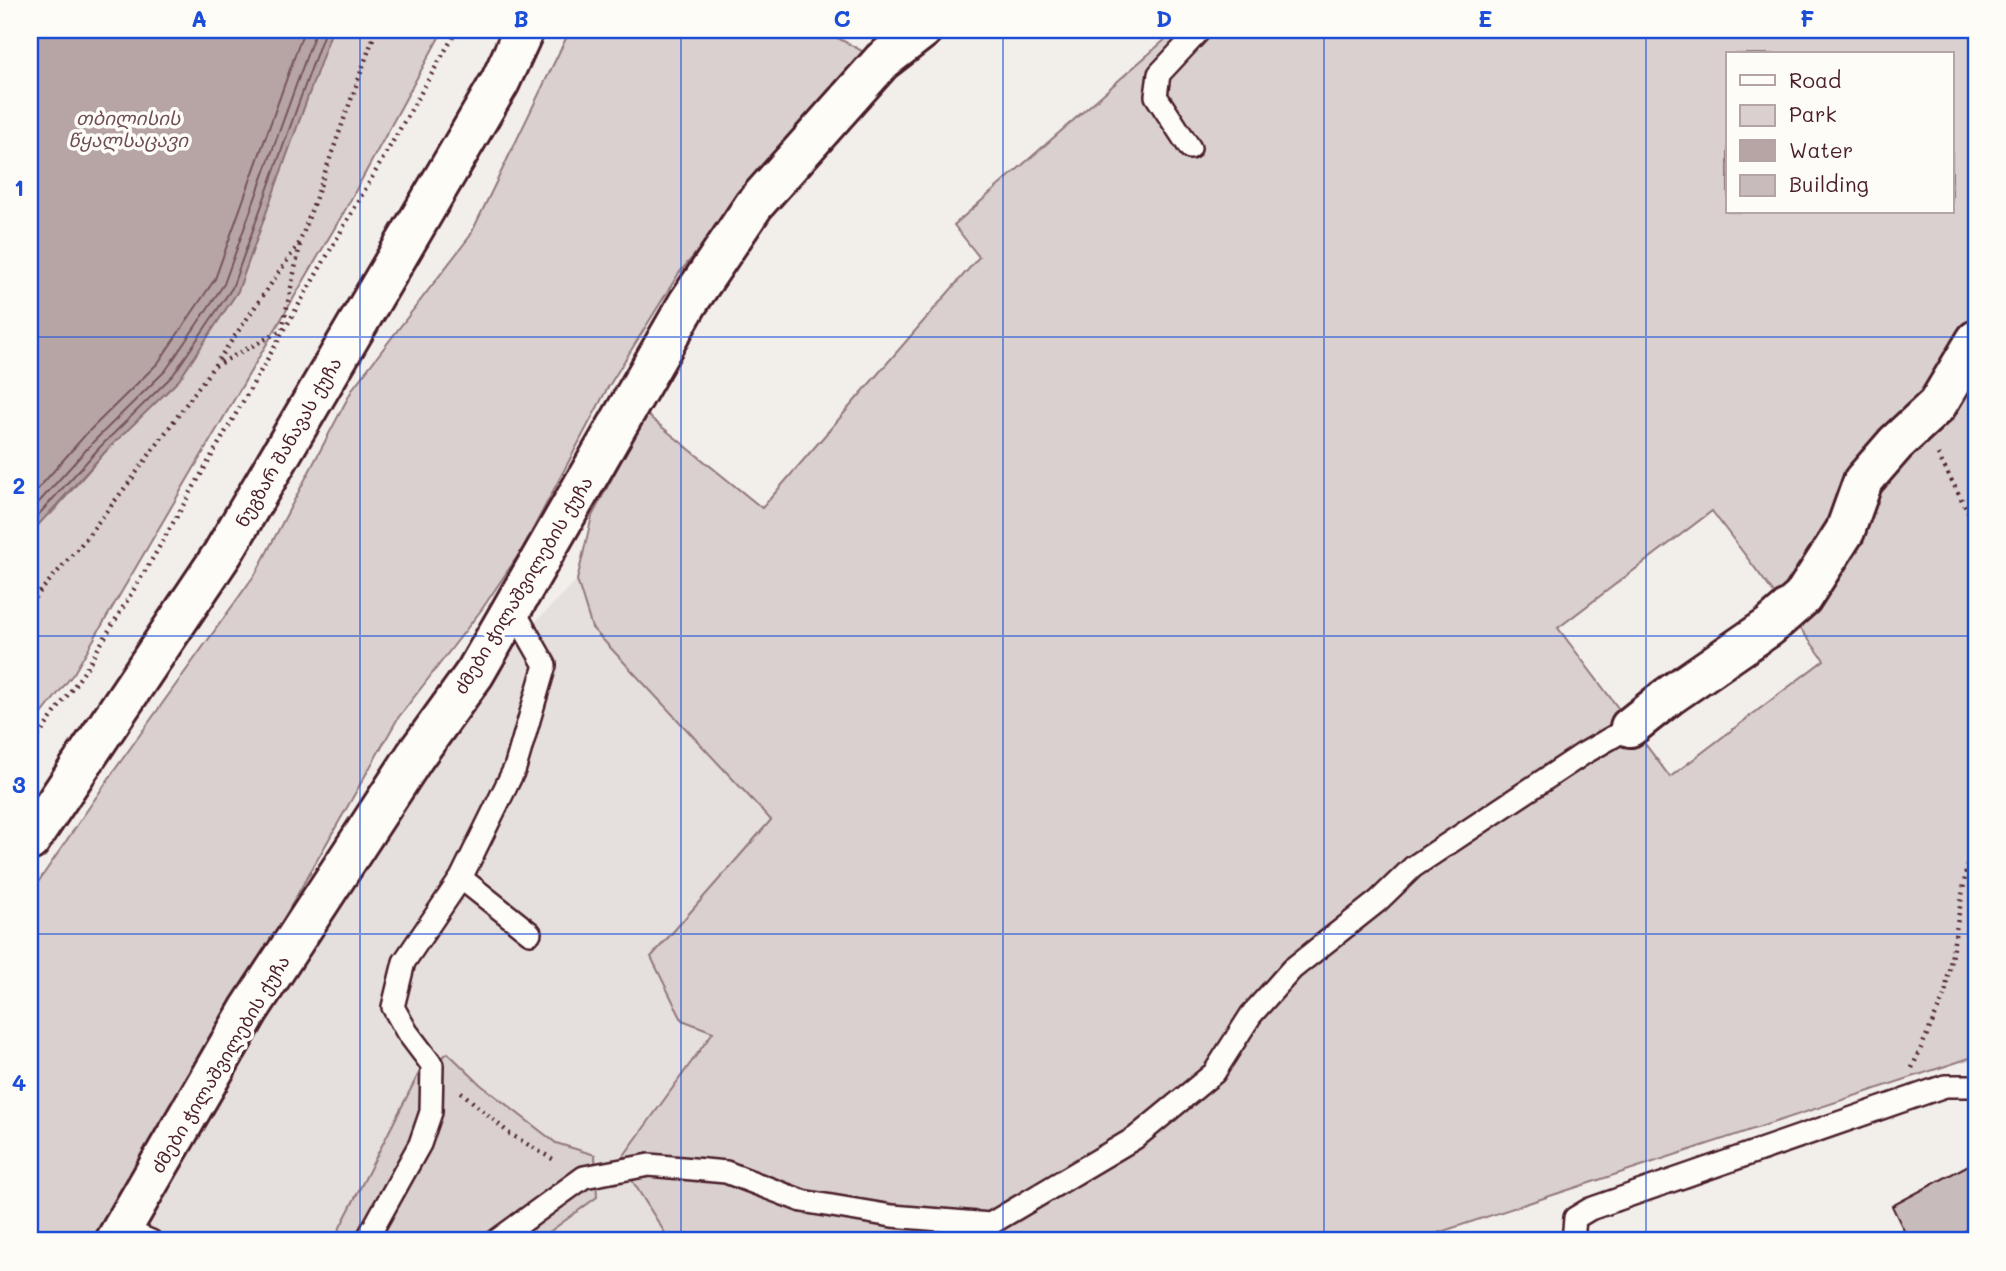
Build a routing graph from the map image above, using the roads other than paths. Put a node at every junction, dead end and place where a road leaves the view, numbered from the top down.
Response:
1 (523, 30) edge
2 (922, 30) edge
3 (1200, 30) edge
4 (1189, 148) dead end
5 (1976, 340) edge
6 (513, 609) junction
7 (1630, 727) joint
8 (30, 841) edge
9 (461, 878) junction
10 (530, 933) dead end
11 (1976, 1086) edge
12 (989, 1224) junction
13 (129, 1237) edge
14 (366, 1241) edge
15 (496, 1241) edge
16 (965, 1241) edge
17 (1573, 1241) edge

1 - 8 street, ნუგზარ შანავას ქუჩა
2 - 6 street, ძმები ჭილაშვილების ქუჩა
3 - 4 lane
5 - 7 street
6 - 9 lane
6 - 13 street, ძმები ჭილაშვილების ქუჩა
7 - 12 lane
9 - 10 lane
9 - 14 lane
11 - 17 lane
12 - 15 lane
12 - 16 lane

